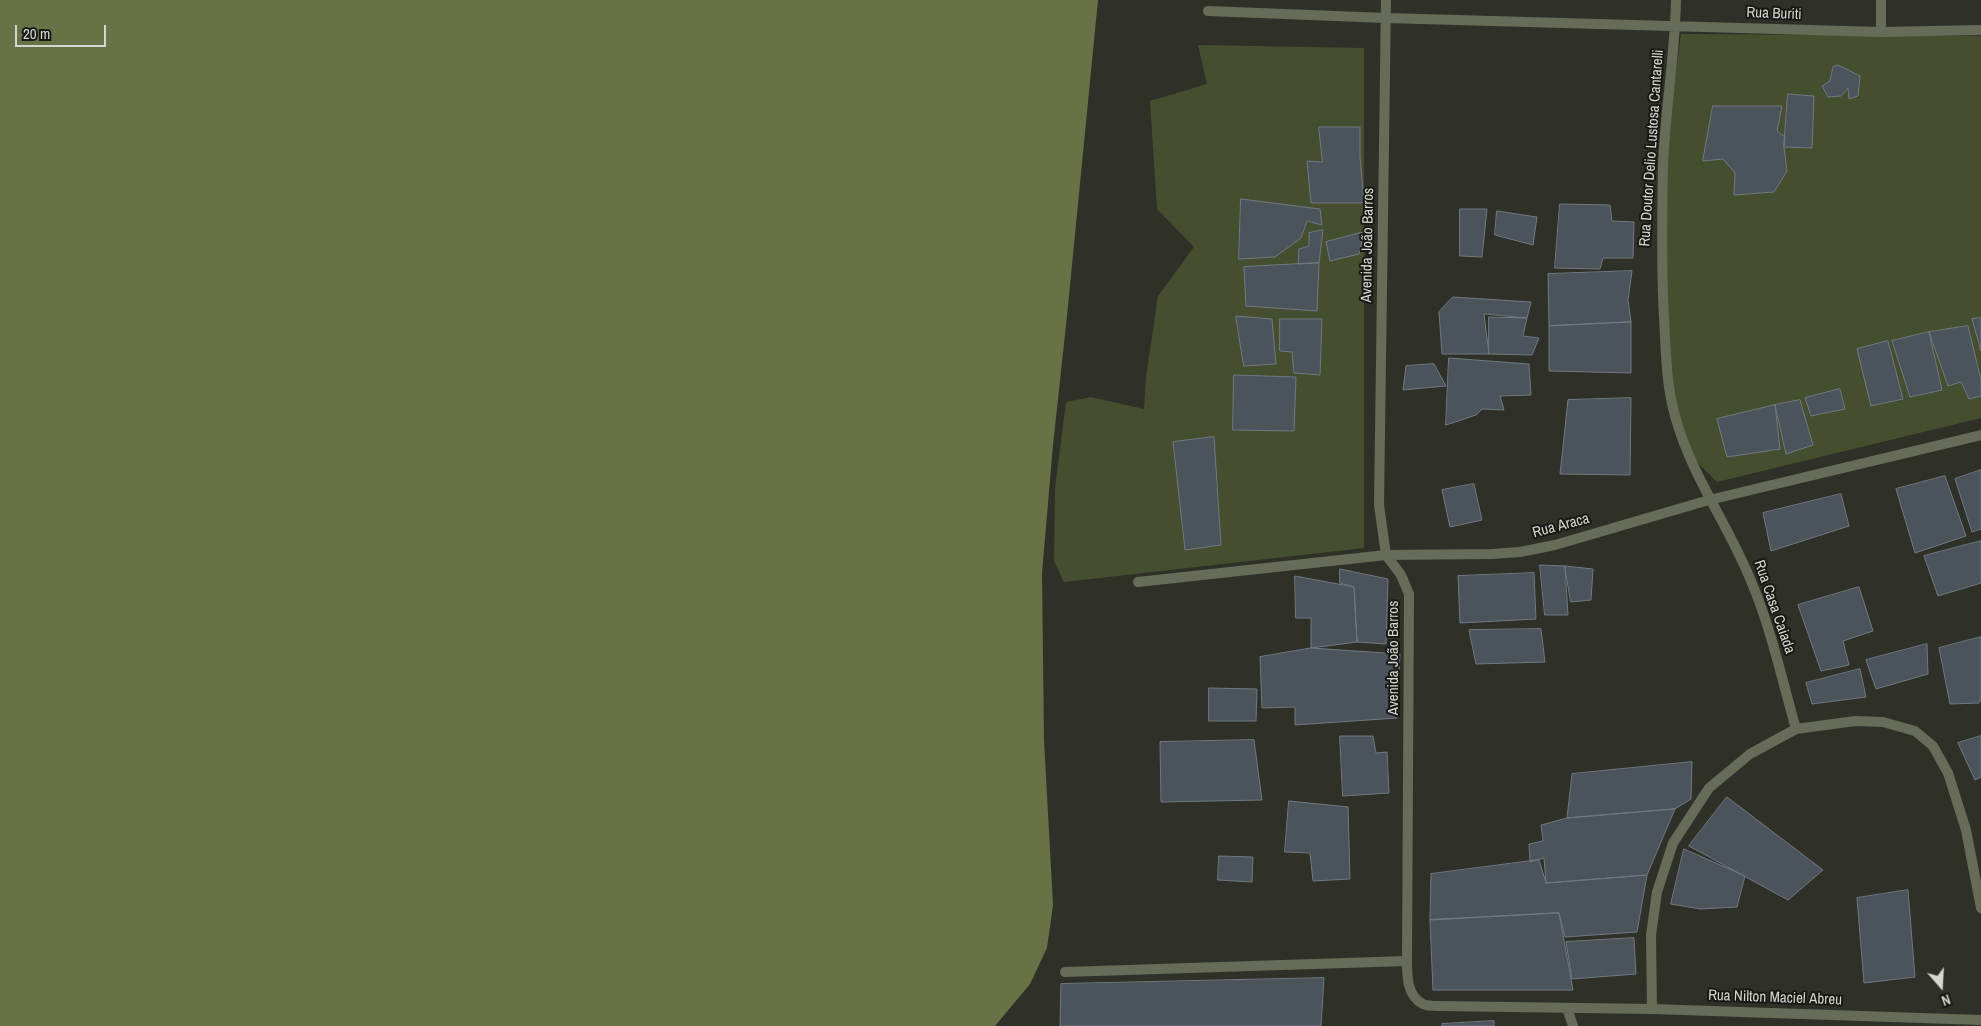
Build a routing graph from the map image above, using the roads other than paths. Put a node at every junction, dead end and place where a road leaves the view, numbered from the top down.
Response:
1 (1386, 0) edge
2 (1676, 0) edge
3 (1881, 0) edge
4 (1208, 11) dead end
5 (1386, 18) junction
6 (1675, 26) junction
7 (1981, 30) edge
8 (1881, 32) junction
9 (1981, 435) edge
10 (1709, 500) junction
11 (1386, 555) junction
12 (1138, 582) dead end
13 (1796, 729) junction
14 (1981, 908) edge
15 (1407, 961) junction
16 (1065, 972) dead end
17 (1567, 1008) junction
18 (1652, 1009) junction
19 (1981, 1020) edge
20 (1573, 1026) edge

1 - 5 street, Avenida João Barros
2 - 6 street, Rua Doutor Delio Lustosa Cantarelli
3 - 8 street
4 - 5 street, Rua Buriti
5 - 6 street, Rua Buriti
5 - 11 street, Avenida João Barros
6 - 8 street, Rua Buriti
6 - 10 street, Rua Doutor Delio Lustosa Cantarelli
7 - 8 street, Rua Buriti
9 - 10 street, Rua Araca
10 - 11 street, Rua Araca
10 - 13 street, Rua Casa Caiada
11 - 12 street, Rua Araca
11 - 15 street, Avenida João Barros
13 - 14 street
13 - 18 street
15 - 16 street
15 - 17 street, Avenida João Barros
17 - 18 street, Rua Nilton Maciel Abreu
17 - 20 street
18 - 19 street, Rua Nilton Maciel Abreu

